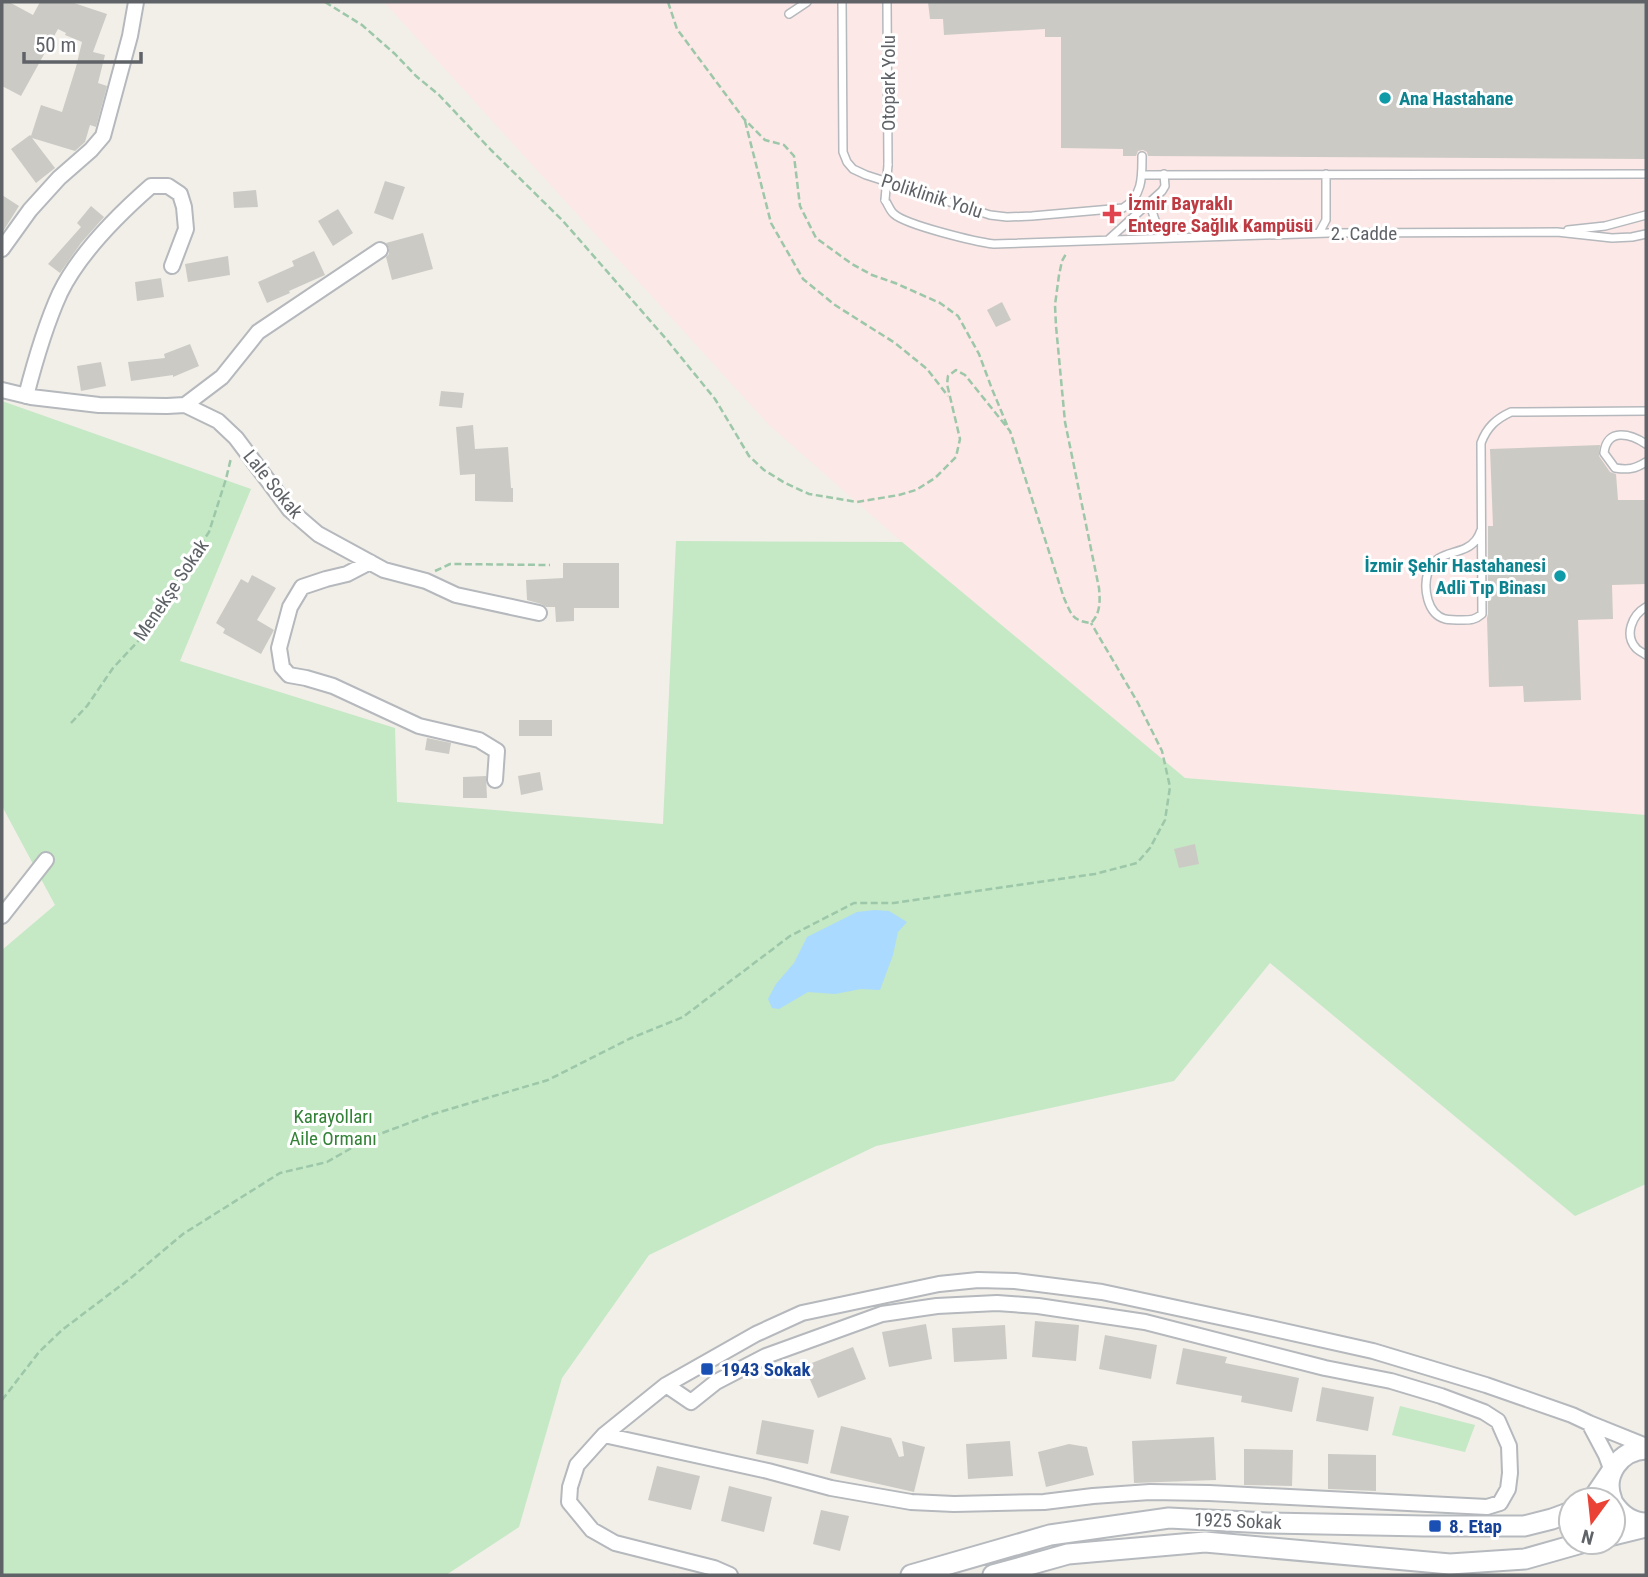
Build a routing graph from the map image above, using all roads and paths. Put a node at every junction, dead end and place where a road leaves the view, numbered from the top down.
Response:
1 (136, 2) edge
2 (325, 2) edge
3 (668, 2) edge
4 (807, 2) edge
5 (842, 2) edge
6 (887, 2) edge
7 (789, 13) dead end
8 (744, 119) junction
9 (1143, 156) dead end
10 (1164, 174) junction
11 (1326, 174) junction
12 (1646, 174) edge
13 (1142, 175) junction
14 (885, 200) joint
15 (1154, 200) junction
16 (1646, 215) edge
17 (1557, 232) junction
18 (1318, 233) junction
19 (1646, 234) edge
20 (1177, 238) junction
21 (1107, 241) junction
22 (1075, 242) junction
23 (2, 248) edge
24 (380, 250) dead end
25 (172, 266) dead end
26 (2, 390) edge
27 (26, 396) junction
28 (950, 398) junction
29 (185, 405) junction
30 (1646, 411) edge
31 (1010, 430) junction
32 (236, 438) junction
33 (1646, 444) edge
34 (1646, 462) edge
35 (1481, 530) junction
36 (370, 562) junction
37 (550, 565) dead end
38 (426, 580) junction
39 (1646, 607) edge
40 (539, 613) dead end
41 (1091, 622) junction
42 (1646, 655) edge
43 (71, 723) dead end
44 (495, 780) dead end
45 (46, 860) dead end
46 (2, 916) edge
47 (666, 1385) junction
48 (2, 1400) edge
49 (1589, 1423) junction
50 (604, 1435) junction
51 (1646, 1448) edge
52 (1612, 1471) junction
53 (1602, 1486) edge
54 (1609, 1486) edge
55 (1371, 1501) junction
56 (1557, 1517) edge
57 (1627, 1518) edge
58 (1368, 1525) junction
59 (1646, 1525) edge
60 (1627, 1531) edge
61 (1557, 1550) edge
62 (730, 1575) edge
63 (911, 1575) edge
64 (993, 1575) edge

1 - 23 street
2 - 28 path
3 - 8 path
4 - 7 lane
5 - 13 lane, Poliklinik Yolu
6 - 14 lane, Otopark Yolu, bridge
8 - 28 path
8 - 31 path
9 - 13 lane, Poliklinik Yolu
10 - 11 lane
10 - 13 lane
10 - 15 lane
11 - 12 lane
11 - 18 lane
14 - 22 lane, 2. Cadde
15 - 20 lane
15 - 21 lane
16 - 17 lane
17 - 18 lane, 2. Cadde
17 - 19 lane, 2. Cadde
18 - 20 lane, 2. Cadde
20 - 21 lane, 2. Cadde
21 - 22 lane, 2. Cadde
22 - 41 path
24 - 29 street
25 - 27 street
26 - 27 street, Lale Sokak
27 - 29 street, Lale Sokak
28 - 31 path
29 - 32 street, Lale Sokak
30 - 35 lane
31 - 41 path
32 - 36 street, Lale Sokak
32 - 43 path, Menekşe Sokak
33 - 34 lane
35 - 35 lane
36 - 38 street, Lale Sokak
36 - 44 street
37 - 38 path
38 - 40 street, Lale Sokak
39 - 42 lane
41 - 48 path
45 - 46 street
47 - 49 street
47 - 50 street
47 - 55 street
49 - 51 street
49 - 52 street
50 - 55 street
50 - 62 street
51 - 52 main road
52 - 53 main road
52 - 54 main road
55 - 58 street
56 - 58 main road, 1925 Sokak
57 - 59 main road
58 - 63 main road, 1925 Sokak
59 - 60 main road
61 - 64 main road, 1925 Sokak

